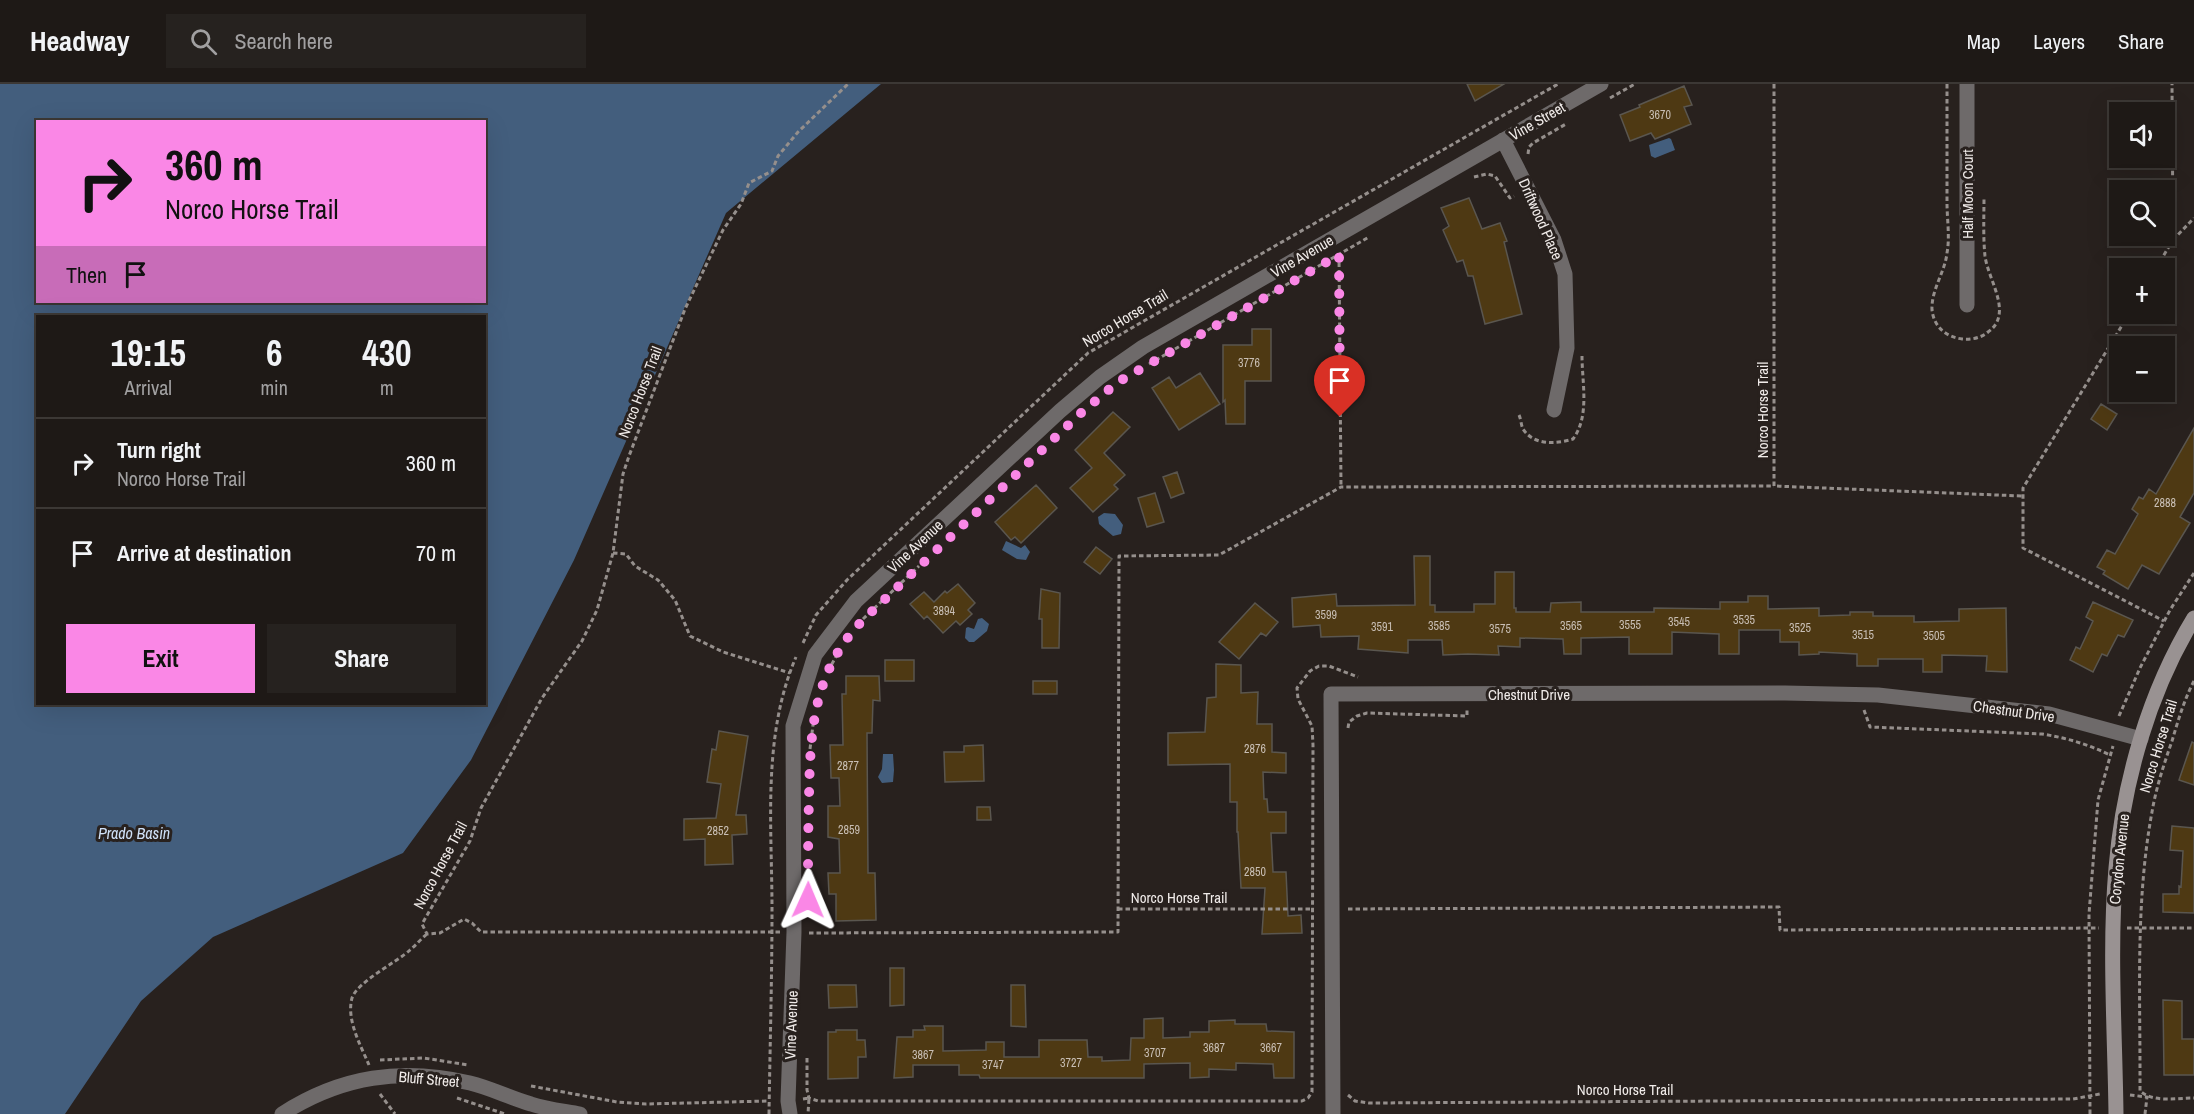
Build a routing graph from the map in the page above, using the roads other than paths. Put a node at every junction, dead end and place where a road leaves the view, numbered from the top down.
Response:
1 (1601, 84) edge
2 (1967, 84) edge
3 (1503, 140) junction
4 (1966, 304) dead end
5 (1554, 410) dead end
6 (2194, 618) edge
7 (2141, 739) junction
8 (282, 1114) edge
9 (580, 1114) edge
10 (790, 1114) edge
11 (1333, 1114) edge
12 (2116, 1114) edge

1 - 3 street, Vine Street
2 - 4 street, Half Moon Court
3 - 5 street, Driftwood Place
3 - 10 street, Vine Avenue
6 - 7 main road, Corydon Avenue
7 - 11 street, Chestnut Drive
7 - 12 main road, Corydon Avenue
8 - 9 street, Bluff Street

